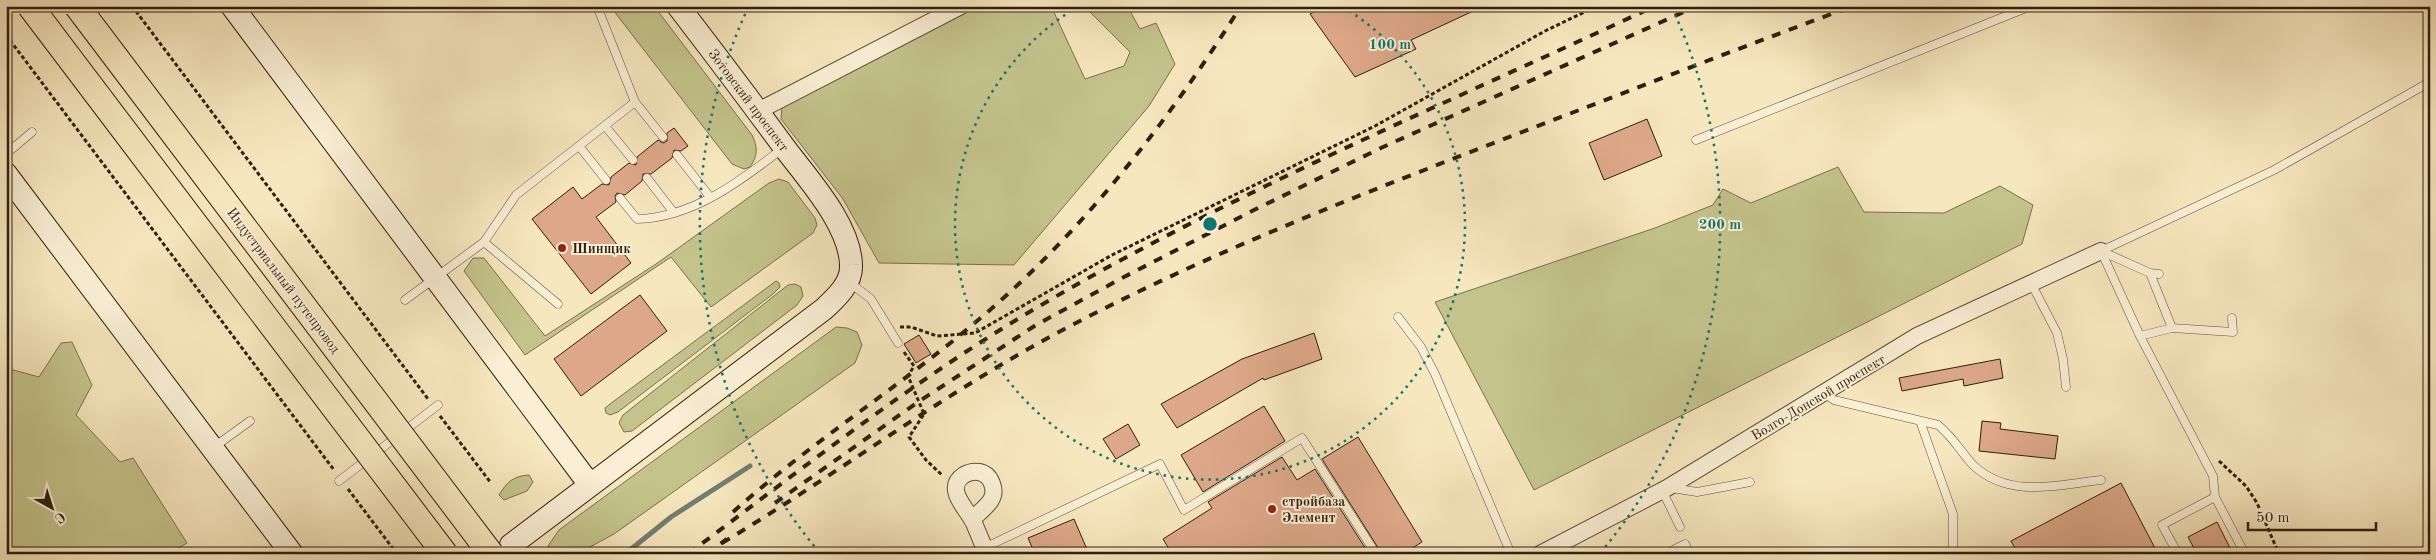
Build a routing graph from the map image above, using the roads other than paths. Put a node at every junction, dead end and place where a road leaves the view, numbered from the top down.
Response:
1 (30, 6) edge
2 (77, 6) edge
3 (232, 6) edge
4 (597, 6) edge
5 (678, 6) edge
6 (962, 6) edge
7 (2030, 6) edge
8 (2430, 82) edge
9 (635, 102) junction
10 (758, 111) junction
11 (605, 126) junction
12 (32, 132) dead end
13 (663, 137) dead end
14 (1696, 140) dead end
15 (579, 146) junction
16 (784, 147) junction
17 (6, 154) edge
18 (677, 155) dead end
19 (633, 160) dead end
20 (6, 174) edge
21 (647, 178) dead end
22 (606, 180) dead end
23 (710, 197) junction
24 (620, 198) dead end
25 (674, 213) junction
26 (484, 242) junction
27 (2101, 251) junction
28 (2150, 273) junction
29 (2159, 274) dead end
30 (435, 278) junction
31 (848, 281) junction
32 (2031, 282) junction
33 (405, 300) dead end
34 (558, 304) dead end
35 (1398, 317) dead end
36 (2232, 318) dead end
37 (2172, 328) junction
38 (2140, 336) junction
39 (898, 343) road end
40 (2066, 387) dead end
41 (1825, 394) junction
42 (436, 407) road end
43 (250, 421) dead end
44 (1920, 421) junction
45 (213, 449) junction
46 (340, 480) road end
47 (2101, 480) dead end
48 (1750, 482) dead end
49 (590, 485) junction
50 (1664, 489) junction
51 (2216, 497) junction
52 (972, 520) junction
53 (1680, 527) dead end
54 (501, 549) edge
55 (986, 551) edge
56 (292, 554) edge
57 (445, 554) edge
58 (1376, 554) edge
59 (1511, 554) edge
60 (1540, 554) edge
61 (1666, 554) edge
62 (1690, 554) edge
63 (1953, 554) edge
64 (2178, 554) edge
65 (2245, 554) edge

1 - 57 main road, bridge
2 - 54 main road, Индустриальный путепровод, bridge
3 - 30 street
4 - 9 lane
5 - 10 street, Зотовский проспект
6 - 10 street
7 - 14 lane
8 - 27 lane
9 - 11 lane
9 - 13 lane
10 - 16 street, Зотовский проспект
11 - 15 lane
11 - 19 lane
12 - 17 lane
15 - 22 lane
15 - 26 lane
16 - 23 lane
16 - 31 street, Зотовский проспект
18 - 23 lane
20 - 45 street
21 - 25 lane
23 - 25 lane
24 - 25 lane
26 - 30 lane
26 - 34 lane
27 - 28 lane
27 - 32 street, Волго-Донской проспект
27 - 38 lane
28 - 29 lane
28 - 37 lane
30 - 33 lane
30 - 49 street
31 - 39 lane
31 - 49 street
32 - 40 lane
32 - 41 street, Волго-Донской проспект
35 - 59 lane
36 - 37 lane
37 - 38 lane
38 - 51 lane
41 - 44 lane
41 - 50 street, Волго-Донской проспект
42 - 46 lane
43 - 45 lane
44 - 47 lane
44 - 63 lane
45 - 56 street
48 - 50 lane
49 - 54 street
50 - 53 lane
50 - 60 street, Волго-Донской проспект
51 - 64 lane
51 - 65 lane
52 - 52 street
52 - 55 street
55 - 58 lane
61 - 62 lane

